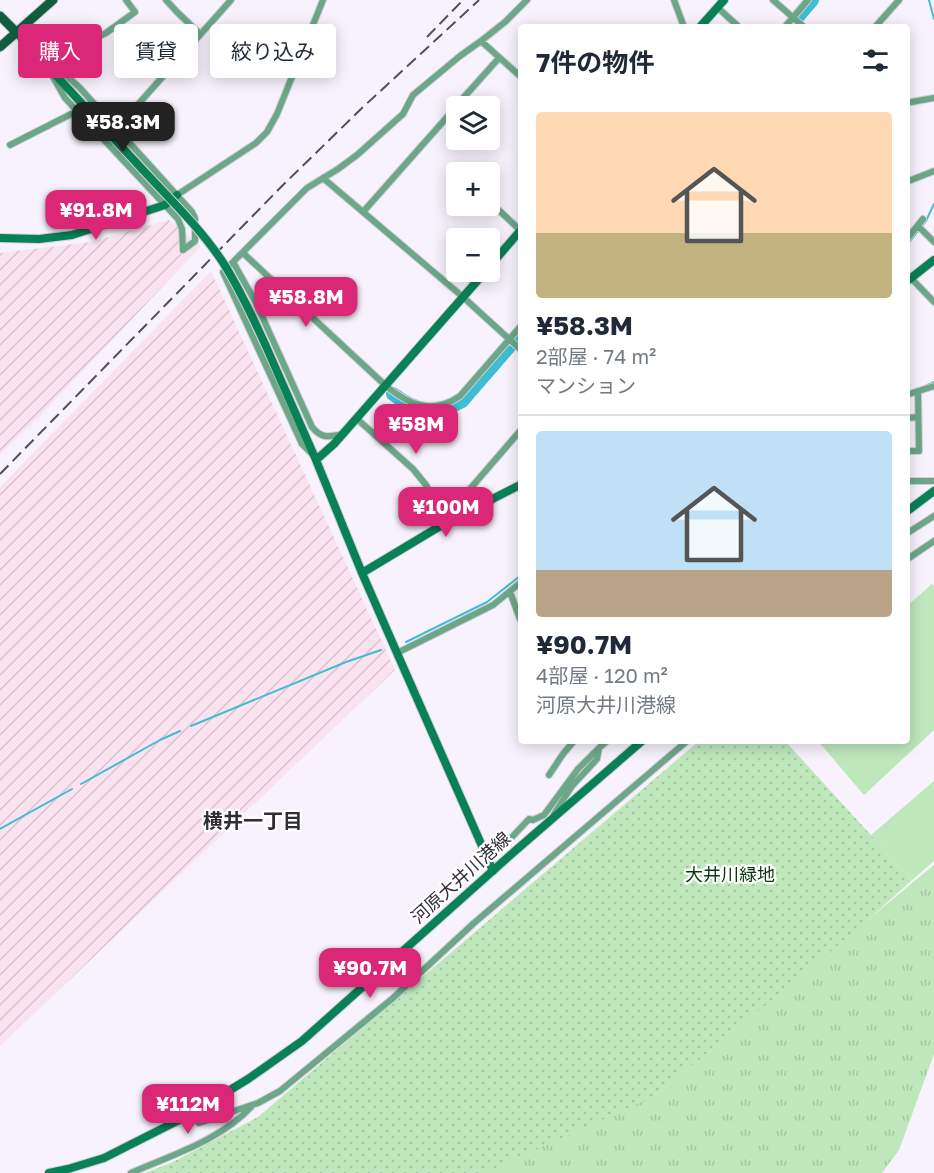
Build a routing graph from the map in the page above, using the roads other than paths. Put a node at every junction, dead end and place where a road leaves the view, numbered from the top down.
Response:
1 (52, 0) edge
2 (126, 0) edge
3 (166, 0) edge
4 (231, 0) edge
5 (323, 0) edge
6 (527, 0) edge
7 (674, 0) edge
8 (724, 0) edge
9 (773, 0) edge
10 (808, 0) edge
11 (899, 0) edge
12 (717, 8) junction
13 (0, 16) edge
14 (793, 18) junction
15 (683, 24) edge
16 (703, 24) edge
17 (736, 24) edge
18 (788, 24) edge
19 (800, 24) edge
20 (878, 24) edge
21 (16, 32) junction
22 (200, 34) junction
23 (102, 35) edge
24 (482, 41) junction
25 (0, 47) edge
26 (500, 58) junction
27 (518, 74) edge
28 (54, 78) edge
29 (60, 78) edge
30 (69, 78) edge
31 (466, 96) edge
32 (934, 98) edge
33 (910, 102) edge
34 (77, 111) junction
35 (446, 118) edge
36 (117, 128) junction
37 (10, 145) dead end
38 (934, 171) edge
39 (323, 178) junction
40 (910, 180) edge
41 (177, 195) junction
42 (165, 205) junction
43 (500, 211) edge
44 (363, 212) junction
45 (923, 219) dead end
46 (918, 225) junction
47 (518, 228) edge
48 (518, 232) edge
49 (910, 235) edge
50 (0, 238) edge
51 (934, 242) edge
52 (243, 253) junction
53 (500, 254) edge
54 (934, 260) edge
55 (233, 262) junction
56 (910, 279) edge
57 (910, 281) edge
58 (476, 282) edge
59 (462, 297) junction
60 (934, 302) edge
61 (518, 329) edge
62 (510, 339) junction
63 (518, 347) edge
64 (385, 385) junction
65 (934, 386) edge
66 (918, 391) junction
67 (910, 394) edge
68 (918, 417) junction
69 (357, 418) junction
70 (910, 418) edge
71 (518, 433) edge
72 (343, 434) junction
73 (910, 451) edge
74 (316, 460) junction
75 (934, 480) edge
76 (910, 481) edge
77 (518, 486) edge
78 (934, 491) edge
79 (910, 509) edge
80 (934, 516) edge
81 (445, 520) junction
82 (910, 531) edge
83 (934, 541) edge
84 (910, 557) edge
85 (362, 573) junction
86 (518, 585) edge
87 (510, 592) junction
88 (518, 614) edge
89 (397, 653) junction
90 (572, 744) edge
91 (604, 744) edge
92 (639, 744) edge
93 (683, 744) edge
94 (599, 748) junction
95 (549, 775) dead end
96 (550, 822) junction
97 (512, 837) dead end
98 (493, 871) junction
99 (252, 1105) junction
100 (191, 1114) junction
101 (49, 1173) edge
102 (131, 1173) edge

1 - 21 main road
2 - 23 street
3 - 22 street
4 - 22 street
5 - 41 street
6 - 24 street
7 - 15 street
8 - 12 street
9 - 14 street
10 - 14 street
11 - 20 street
12 - 16 street
12 - 17 street
13 - 21 main road
14 - 18 street
14 - 19 street
21 - 25 main road
22 - 36 street
24 - 26 street
24 - 39 street
26 - 27 street
26 - 31 street
28 - 34 street
29 - 74 street, bridge
30 - 36 street
32 - 33 street
34 - 37 street
34 - 42 street
35 - 44 street
36 - 41 street
38 - 40 street
39 - 44 street
39 - 52 street
41 - 42 street
41 - 42 street
42 - 50 street
43 - 47 street
44 - 59 street
45 - 46 street
46 - 49 street
46 - 51 street
48 - 53 street
52 - 55 street
52 - 64 street
54 - 56 street
55 - 72 street
55 - 74 street
57 - 60 street
58 - 59 street
59 - 62 street
59 - 64 street
61 - 62 street
62 - 63 street
62 - 64 street
64 - 69 street
65 - 66 street
66 - 67 street
66 - 68 street
68 - 70 street
68 - 73 street
69 - 72 street
69 - 81 street
71 - 81 street
72 - 74 street
74 - 85 street
75 - 76 street
77 - 81 street
78 - 79 street
80 - 82 street
81 - 85 street
83 - 84 street
85 - 89 street
86 - 87 street
87 - 88 street
87 - 89 street
89 - 98 street
90 - 95 street
91 - 94 street
92 - 96 street, 河原大井川港線
93 - 99 street
94 - 96 street
94 - 97 street
96 - 98 street, 河原大井川港線
98 - 100 street, 河原大井川港線
99 - 100 street
99 - 102 street
100 - 101 street, 河原大井川港線

